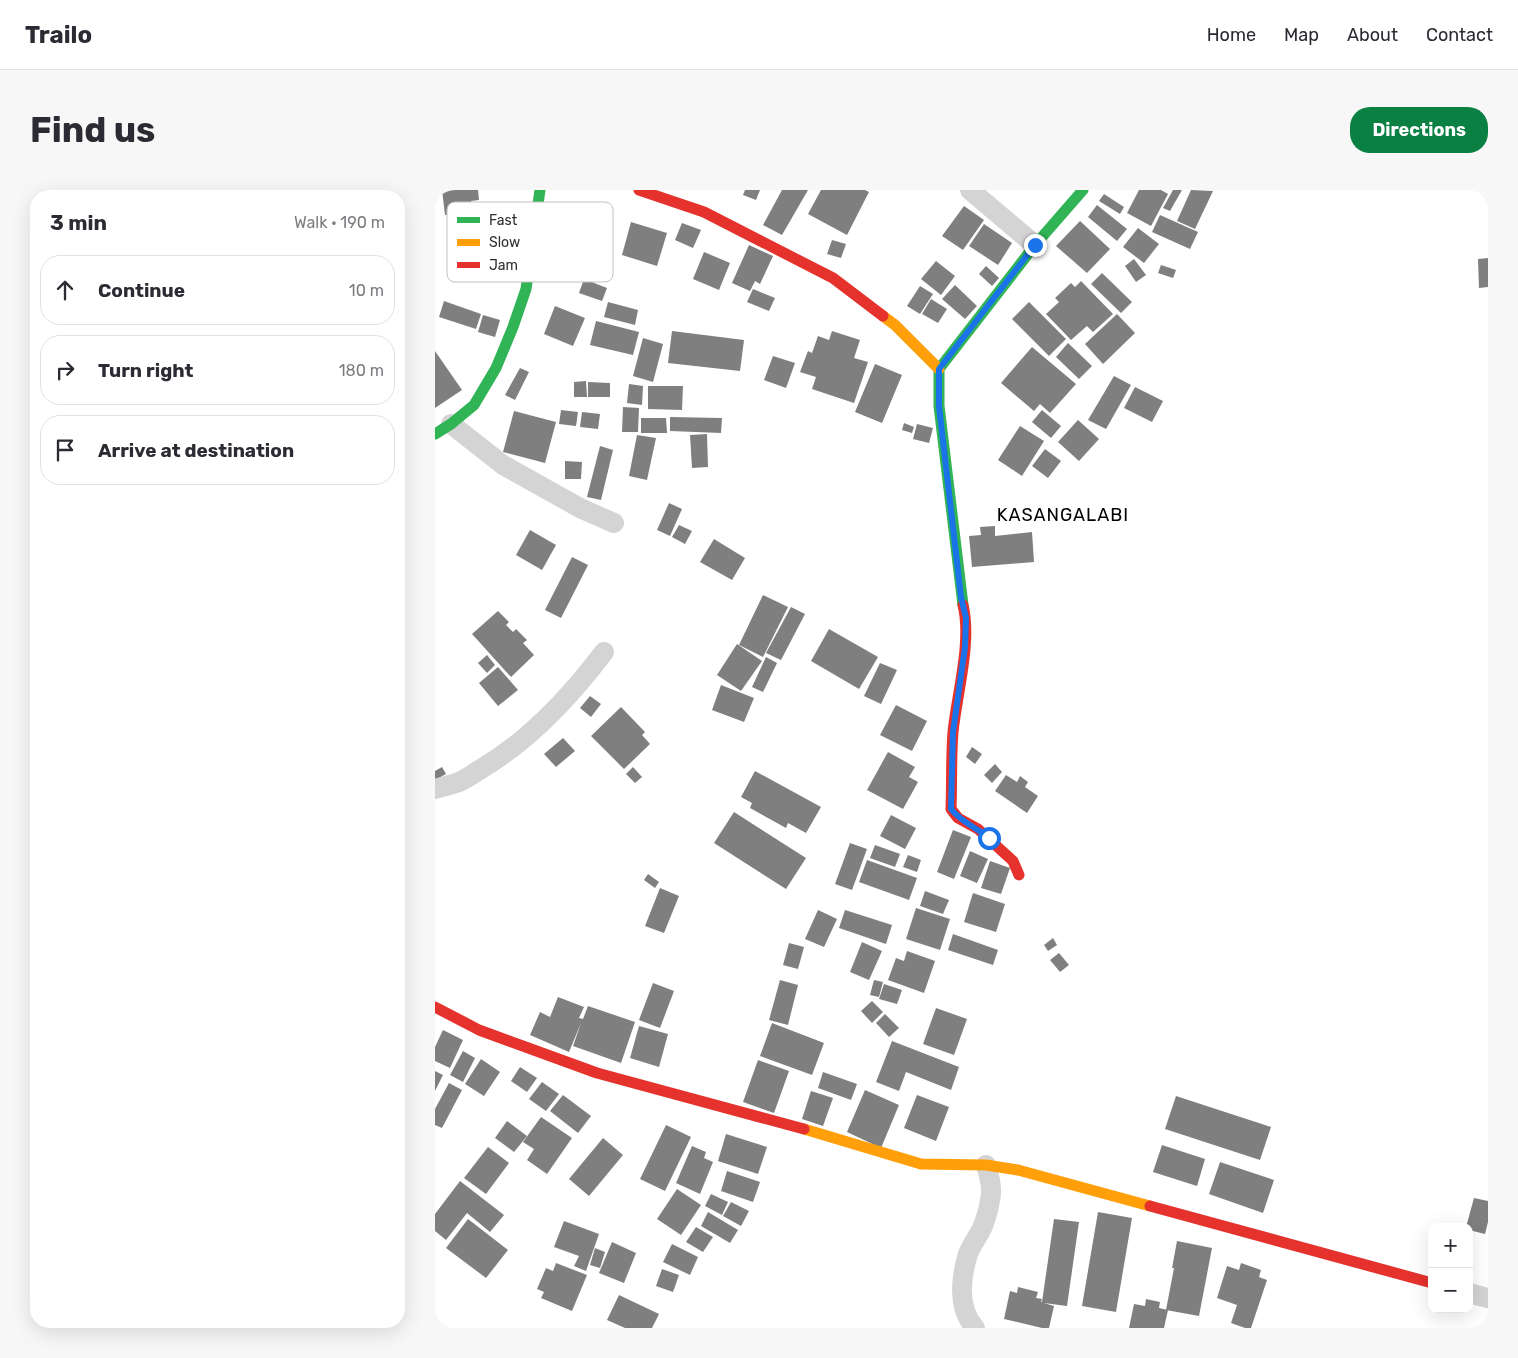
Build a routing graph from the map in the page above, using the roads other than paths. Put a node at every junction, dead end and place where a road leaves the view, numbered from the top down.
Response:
1 (639, 190) edge
2 (970, 190) edge
3 (1083, 190) edge
4 (1035, 245) junction
5 (528, 282) edge
6 (939, 369) junction
7 (443, 429) edge
8 (614, 523) dead end
9 (603, 652) dead end
10 (435, 789) edge
11 (1019, 875) dead end
12 (435, 1007) edge
13 (986, 1165) junction
14 (1428, 1282) edge
15 (1473, 1294) edge
16 (1488, 1298) edge
17 (975, 1328) edge

1 - 6 street
2 - 4 street
3 - 4 street
4 - 6 street
5 - 7 street
6 - 11 street
7 - 8 street
9 - 10 street
12 - 13 street
13 - 14 street
13 - 17 street
15 - 16 street

